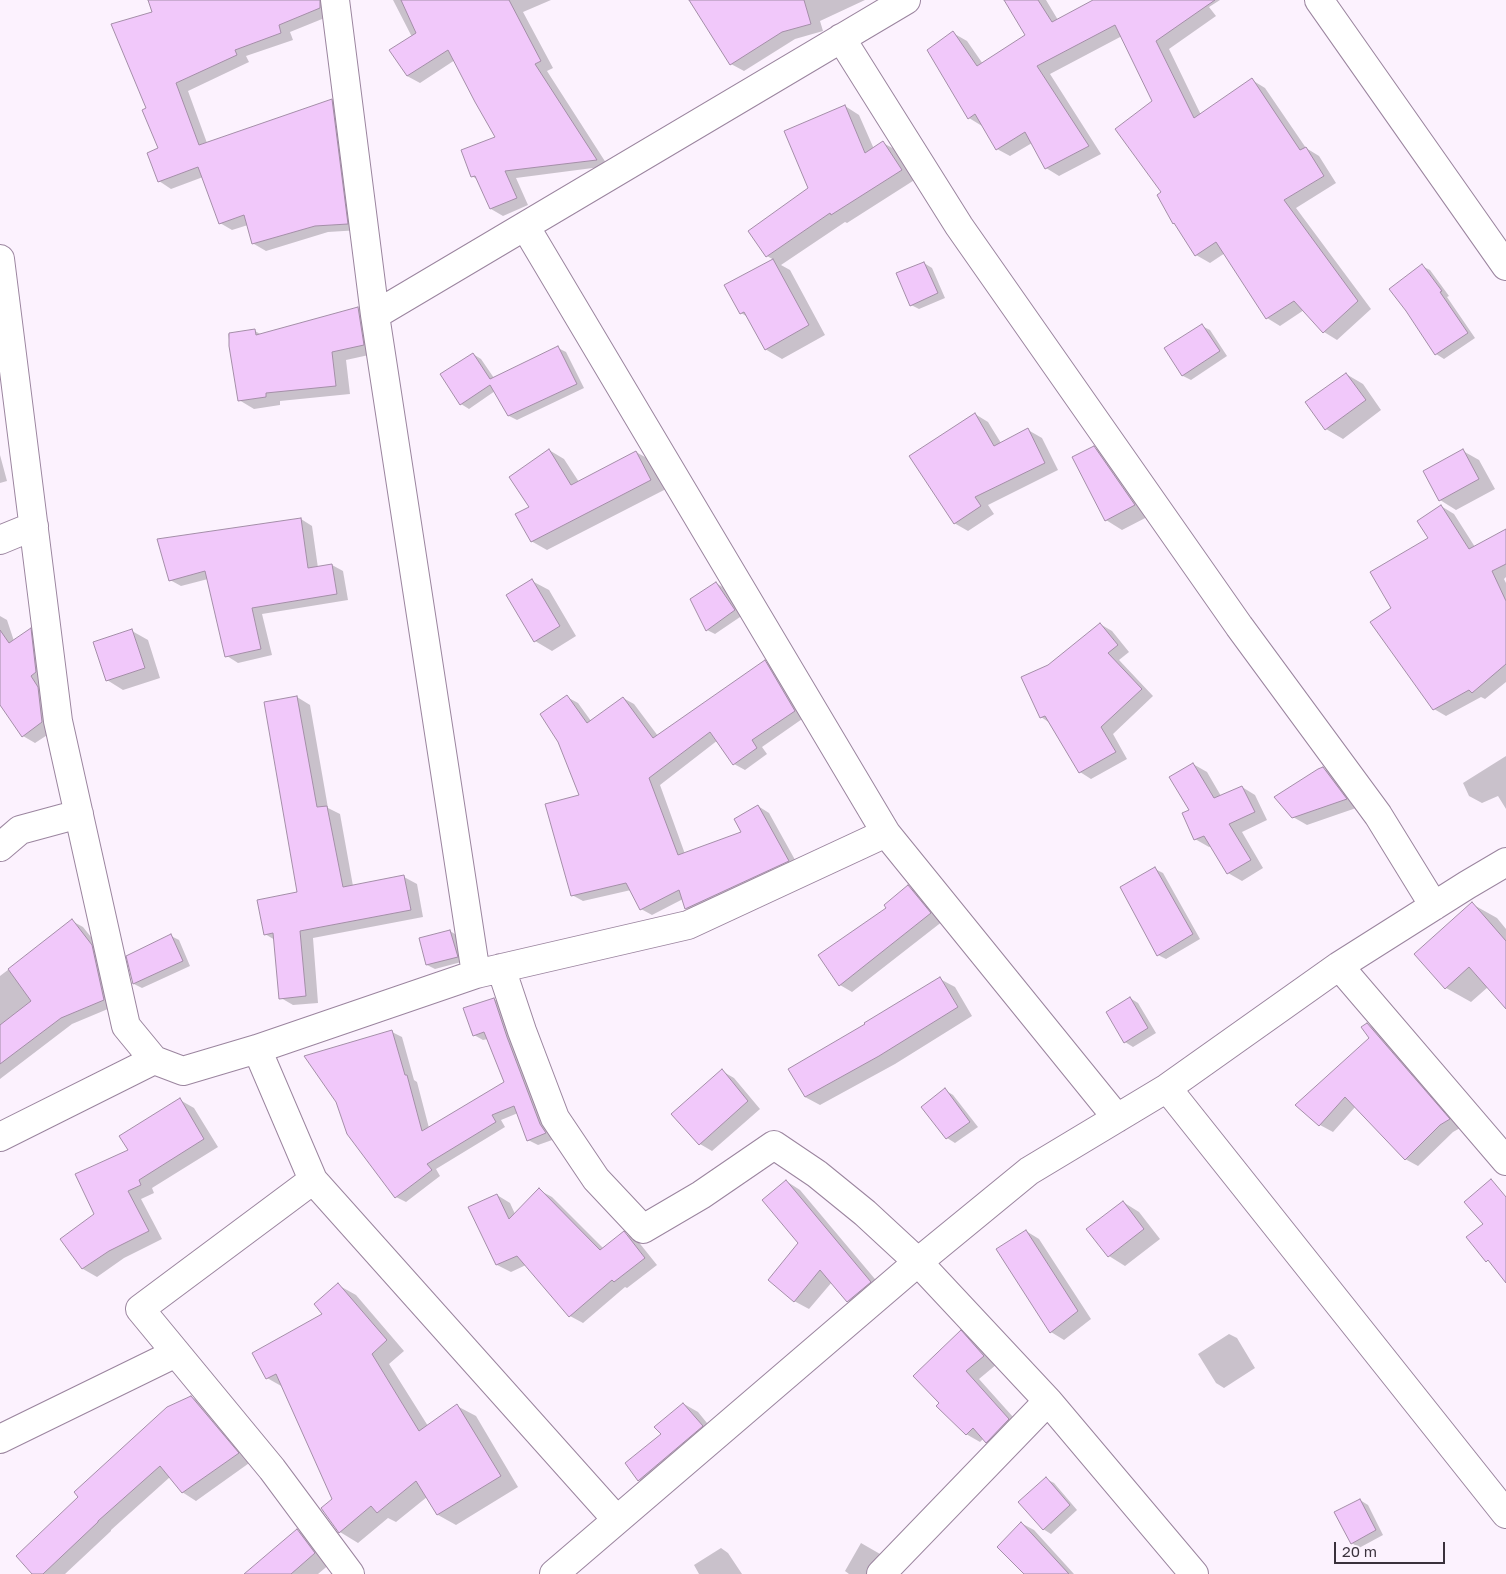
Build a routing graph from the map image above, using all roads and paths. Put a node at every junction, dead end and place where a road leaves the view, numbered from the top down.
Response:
1 (335, 0) edge
2 (906, 0) edge
3 (1319, 0) edge
4 (841, 38) junction
5 (525, 226) junction
6 (0, 260) edge
7 (1506, 266) edge
8 (375, 315) junction
9 (34, 526) junction
10 (0, 540) edge
11 (79, 814) junction
12 (886, 833) junction
13 (0, 847) edge
14 (1506, 862) edge
15 (1434, 906) junction
16 (1339, 966) junction
17 (488, 971) junction
18 (257, 1049) junction
19 (154, 1060) junction
20 (1167, 1088) junction
21 (1117, 1118) junction
22 (0, 1137) edge
23 (1506, 1161) edge
24 (313, 1180) junction
25 (918, 1262) junction
26 (176, 1353) junction
27 (1048, 1401) junction
28 (0, 1439) edge
29 (1506, 1514) edge
30 (617, 1520) junction
31 (888, 1571) edge
32 (350, 1574) edge
33 (554, 1574) edge
34 (1194, 1574) edge

1 - 8 street
2 - 4 street
3 - 7 street
4 - 5 street
4 - 15 street
5 - 8 street
5 - 12 street
6 - 9 street
8 - 17 street
9 - 10 street
9 - 11 street
11 - 13 street
11 - 19 street
12 - 17 street
12 - 21 street
14 - 15 street
15 - 16 street
16 - 20 street
16 - 23 street
17 - 18 street
17 - 25 street
18 - 19 street
18 - 24 street
19 - 22 street
20 - 21 street
20 - 29 street
21 - 25 street
24 - 26 street
24 - 30 street
25 - 27 street
25 - 30 street
26 - 28 street
26 - 32 street
27 - 31 street
27 - 34 street
30 - 33 street

